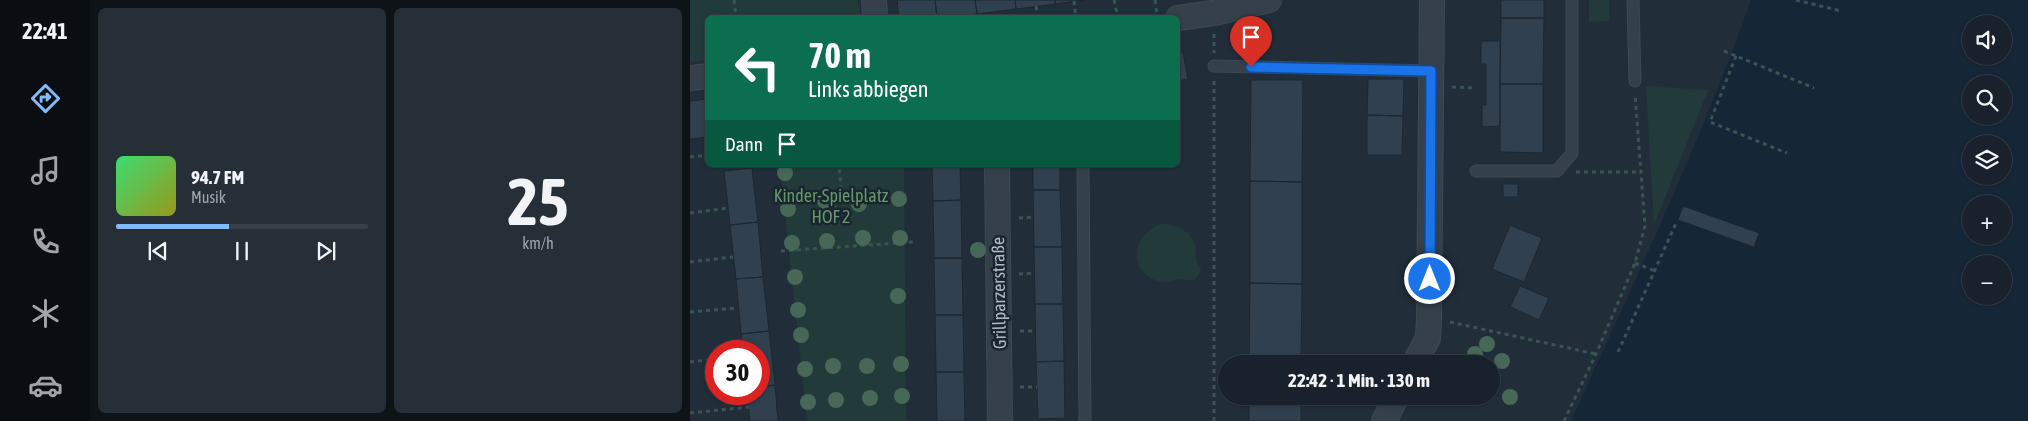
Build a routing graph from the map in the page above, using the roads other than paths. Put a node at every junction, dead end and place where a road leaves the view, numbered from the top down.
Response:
1 (874, 0) edge
2 (1269, 0) edge
3 (1432, 0) edge
4 (1572, 0) edge
5 (1633, 0) edge
6 (1213, 7) edge
7 (875, 15) edge
8 (1180, 17) edge
9 (1214, 66) road end
10 (1431, 71) junction
11 (705, 76) edge
12 (690, 78) edge
13 (1634, 81) road end
14 (997, 167) edge
15 (1083, 167) edge
16 (1476, 171) dead end
17 (1419, 355) edge
18 (1392, 405) edge
19 (1000, 421) edge
20 (1085, 421) edge
21 (1384, 421) edge

1 - 7 street
2 - 6 street
3 - 10 street
4 - 16 lane
5 - 13 lane
6 - 8 street
9 - 10 lane
10 - 17 street
11 - 12 street
14 - 19 street, Grillparzerstraße
15 - 20 lane
18 - 21 street

